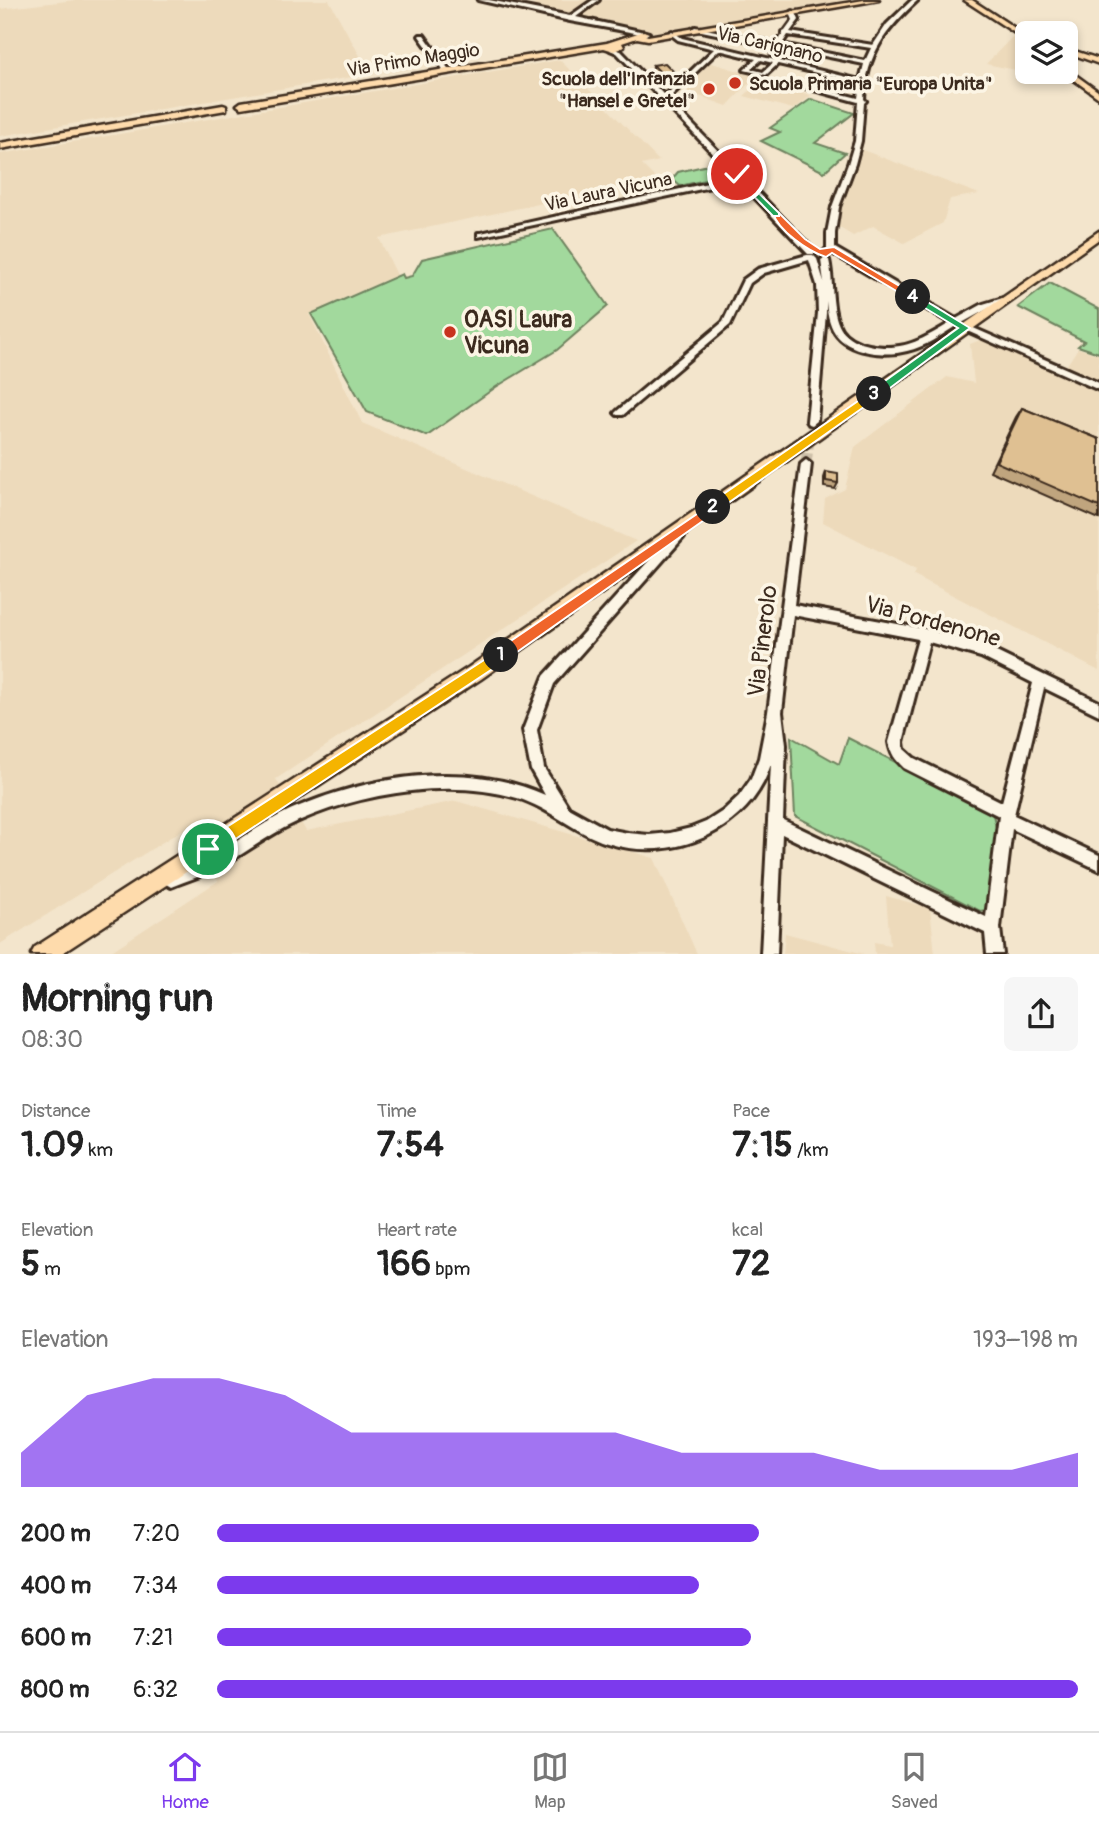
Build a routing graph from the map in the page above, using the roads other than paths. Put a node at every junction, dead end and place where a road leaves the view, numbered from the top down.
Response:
1 (481, 0) edge
2 (596, 0) edge
3 (876, 0) edge
4 (915, 0) edge
5 (967, 0) edge
6 (974, 0) edge
7 (793, 13) junction
8 (996, 16) junction
9 (570, 19) junction
10 (1015, 25) edge
11 (695, 29) junction
12 (1015, 29) edge
13 (785, 33) junction
14 (669, 34) junction
15 (644, 35) junction
16 (422, 36) dead end
17 (614, 47) junction
18 (776, 47) junction
19 (875, 47) junction
20 (718, 48) junction
21 (1078, 54) edge
22 (760, 58) junction
23 (768, 60) junction
24 (777, 62) junction
25 (1099, 62) edge
26 (868, 63) junction
27 (447, 71) junction
28 (1078, 71) edge
29 (1078, 79) edge
30 (862, 82) junction
31 (1099, 85) edge
32 (802, 86) dead end
33 (662, 96) junction
34 (1099, 96) edge
35 (863, 101) junction
36 (0, 145) edge
37 (739, 176) junction
38 (489, 228) dead end
39 (1099, 234) edge
40 (481, 235) dead end
41 (821, 254) junction
42 (960, 325) junction
43 (1099, 387) edge
44 (620, 413) dead end
45 (811, 421) tunnel mouth
46 (806, 464) tunnel mouth
47 (687, 526) junction
48 (788, 609) junction
49 (925, 635) junction
50 (1040, 679) junction
51 (1099, 709) edge
52 (775, 712) junction
53 (563, 811) junction
54 (1006, 815) junction
55 (776, 824) junction
56 (1099, 863) edge
57 (142, 890) junction
58 (992, 928) junction
59 (42, 954) edge
60 (769, 954) edge
61 (995, 954) edge

1 - 9 street
2 - 9 street
3 - 7 main road, Via Primo Maggio
4 - 19 street
5 - 8 main road
6 - 8 main road
7 - 11 main road, Via Primo Maggio
7 - 13 street
8 - 10 main road
8 - 12 main road
9 - 15 street
11 - 14 main road, Via Primo Maggio
11 - 18 street
13 - 18 street
13 - 19 street
14 - 15 main road, Via Primo Maggio
14 - 20 street, Via Carignano
15 - 17 main road, Via Primo Maggio
16 - 27 street
17 - 27 main road, Via Primo Maggio
17 - 33 street
18 - 23 street
18 - 26 street
19 - 26 street
20 - 22 street, Via Carignano
20 - 33 street
21 - 25 main road
22 - 23 street, Via Carignano
22 - 24 street
23 - 24 street, Via Carignano
24 - 30 street, Via Carignano
26 - 30 street
27 - 36 main road, Via Primo Maggio
28 - 31 main road
29 - 34 main road
30 - 35 street
32 - 35 street
33 - 37 street
35 - 41 street
37 - 38 street, Via Laura Vicuna
37 - 40 street, Via Laura Vicuna
37 - 41 street
39 - 42 main road
41 - 42 street
41 - 42 street
41 - 44 street
41 - 45 street
42 - 43 street
42 - 47 main road
46 - 48 street, Via Pinerolo
47 - 53 street
47 - 57 main road
48 - 49 street, Via Pordenone
48 - 52 street, Via Pinerolo
49 - 50 street, Via Pordenone
49 - 54 street
50 - 51 street, Via Pordenone
50 - 54 street
52 - 53 street
52 - 55 street, Via Pinerolo
53 - 57 street
54 - 56 street
54 - 58 street
55 - 58 street
55 - 60 street, Via Pinerolo
57 - 59 main road
58 - 61 street

